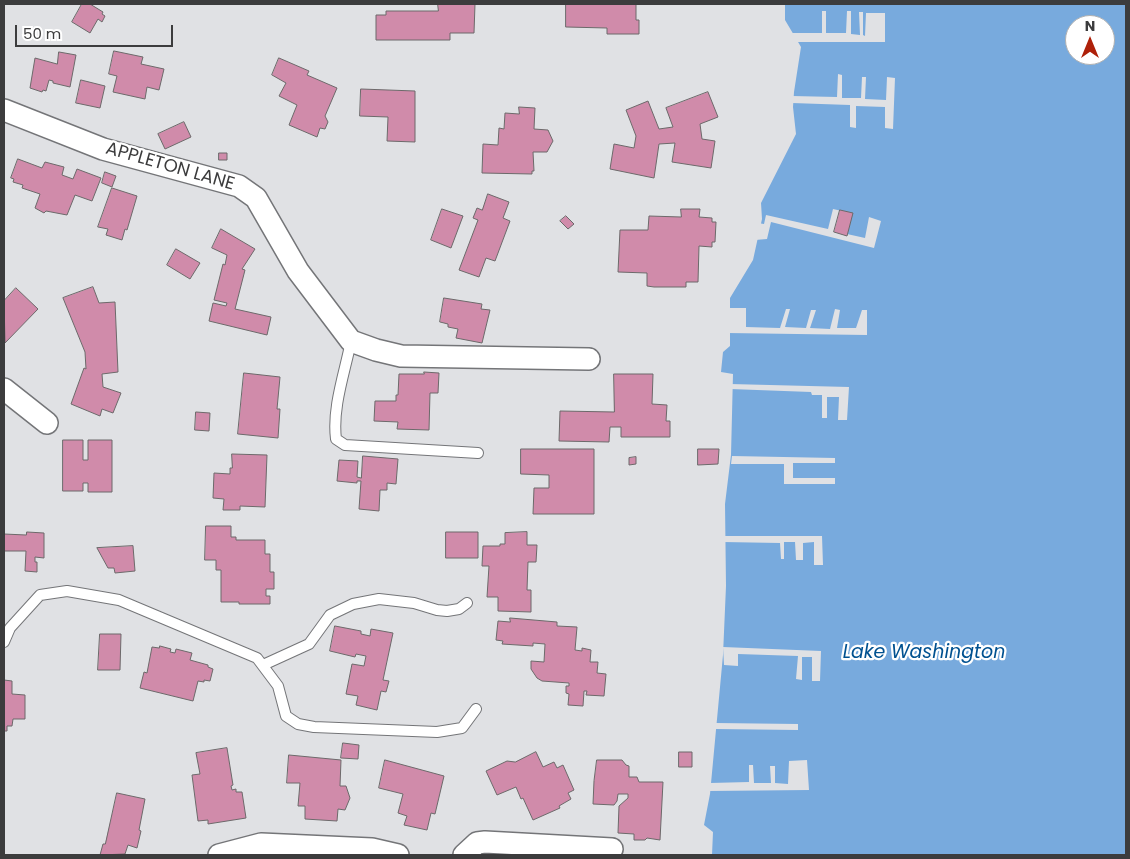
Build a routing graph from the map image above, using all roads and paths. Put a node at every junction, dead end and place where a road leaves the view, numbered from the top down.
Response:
1 (4, 110) edge
2 (351, 341) junction
3 (589, 359) dead end
4 (4, 390) edge
5 (47, 423) dead end
6 (478, 453) dead end
7 (467, 603) dead end
8 (4, 642) edge
9 (263, 665) junction
10 (476, 709) dead end
11 (612, 850) dead end
12 (219, 855) edge
13 (398, 855) edge
14 (464, 855) edge

1 - 2 street, APPLETON LANE
2 - 3 street
2 - 6 lane
4 - 5 street
7 - 9 lane
8 - 9 lane
9 - 10 lane
11 - 14 street
12 - 13 street

